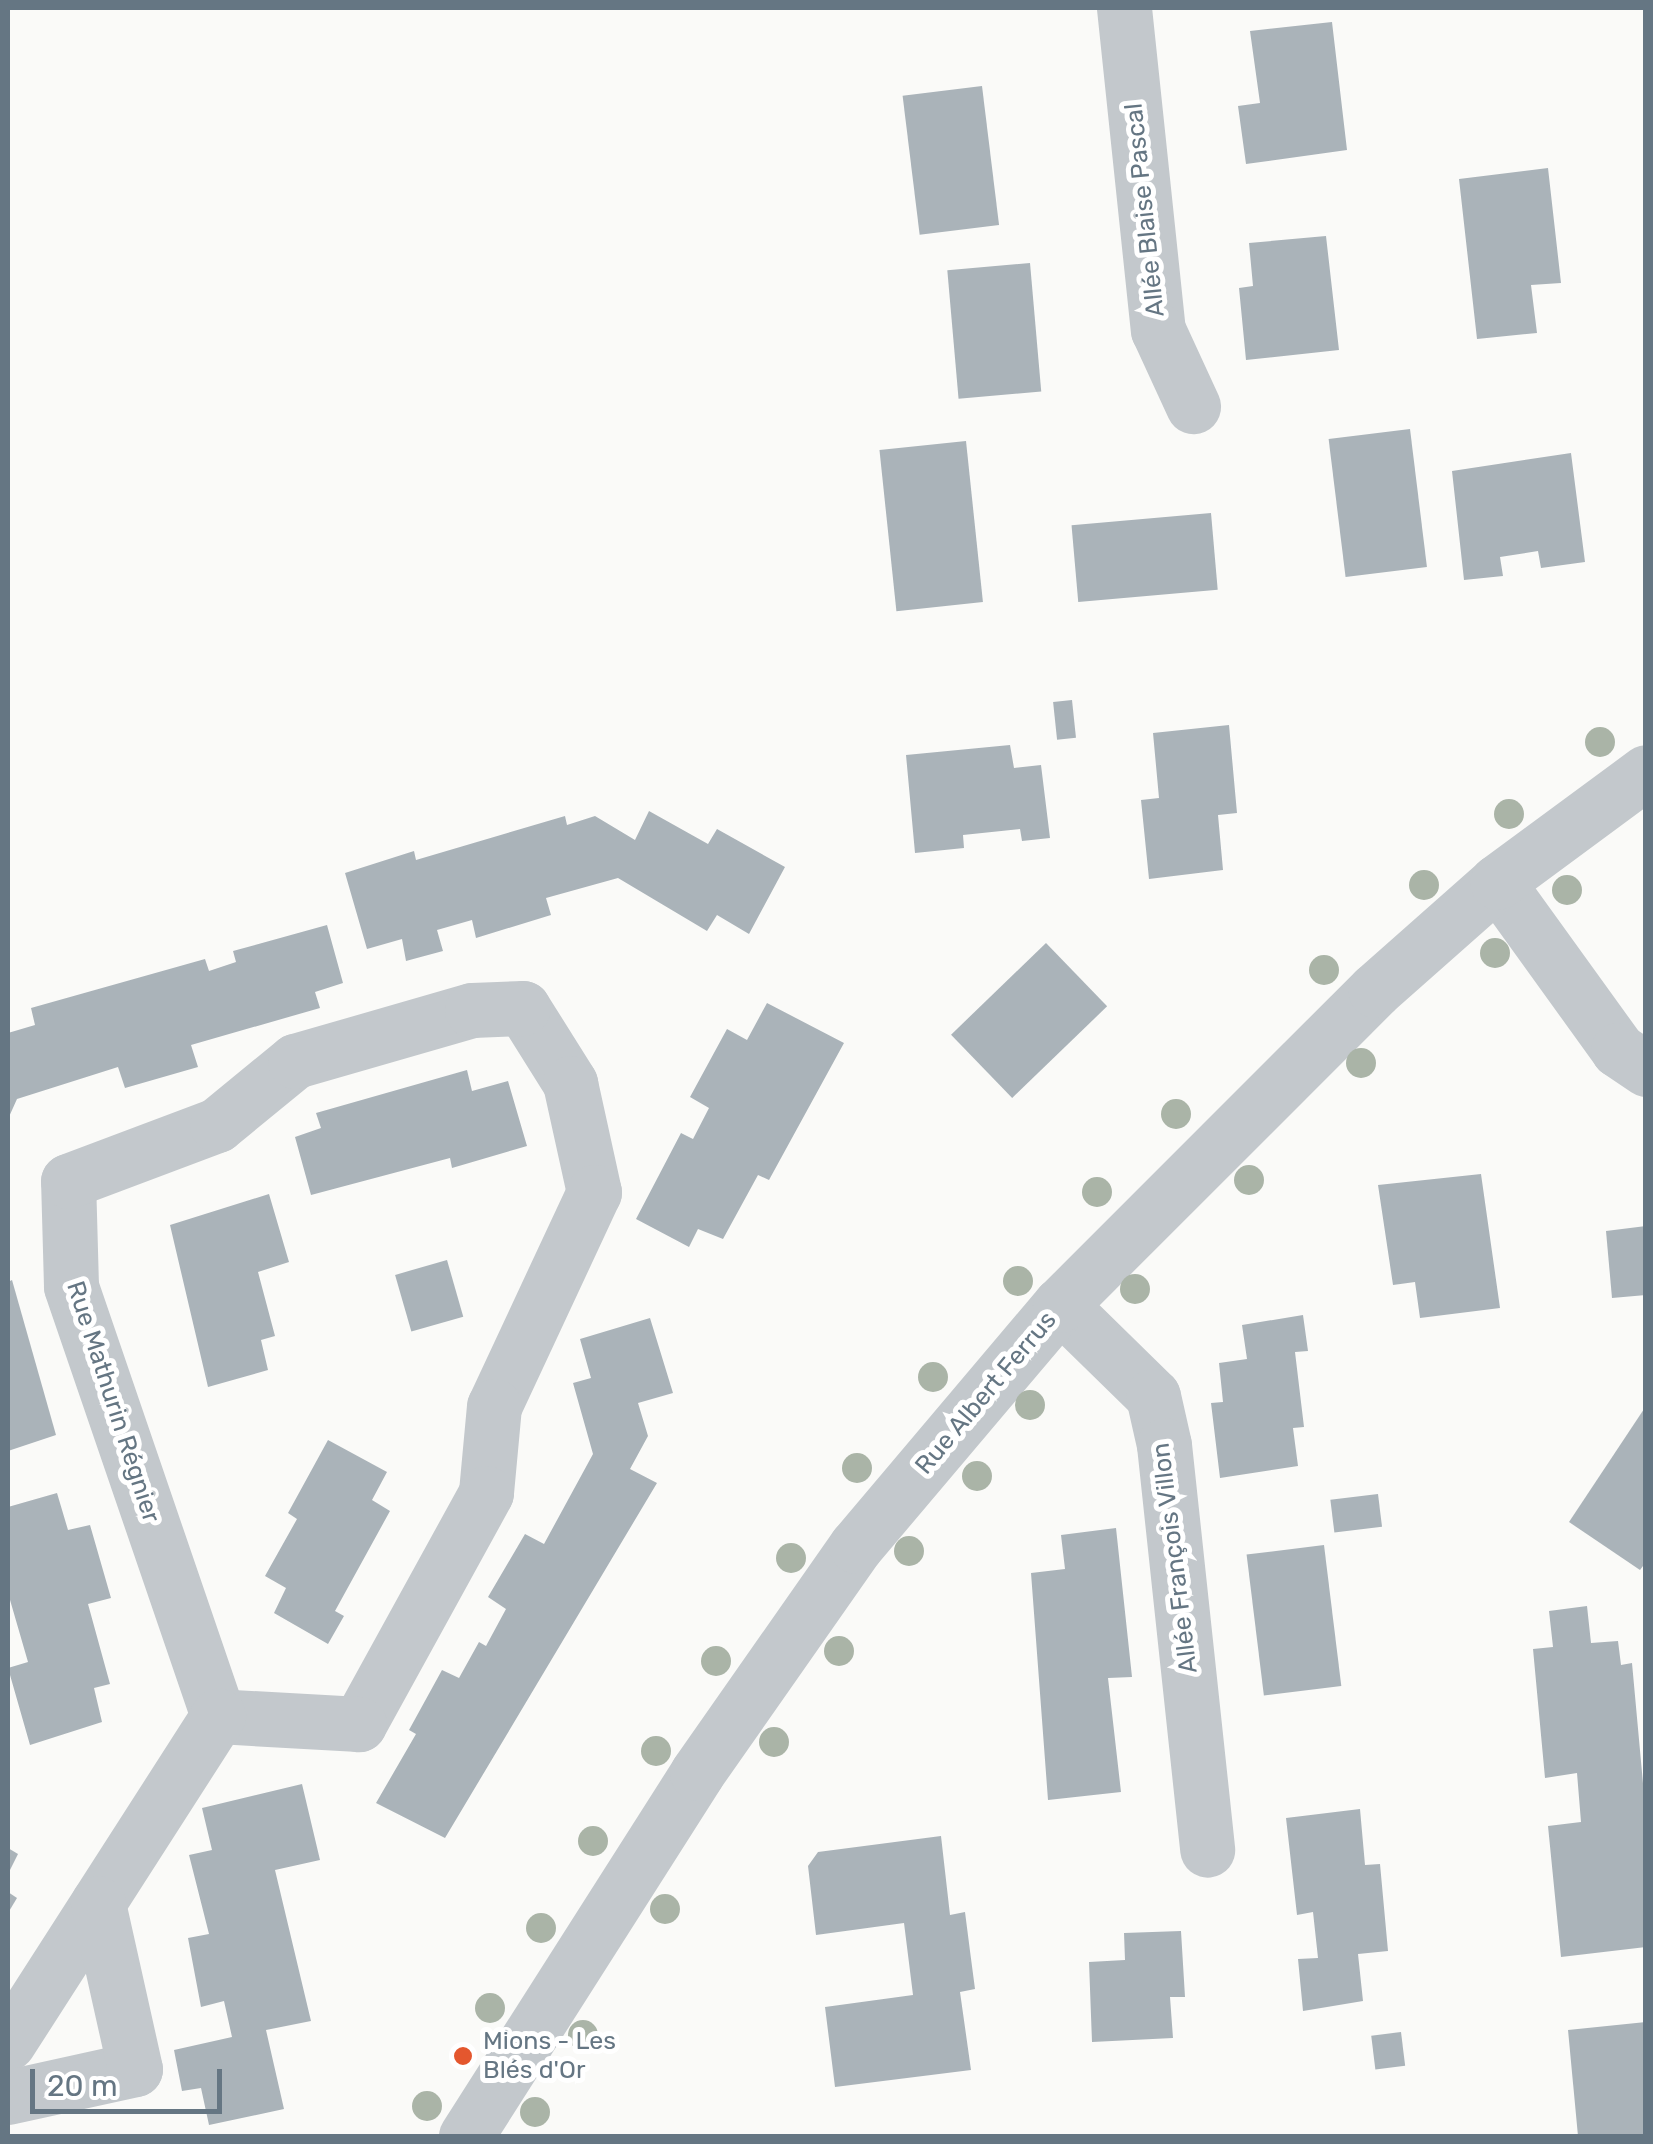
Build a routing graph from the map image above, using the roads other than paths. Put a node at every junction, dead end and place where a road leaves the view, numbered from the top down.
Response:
1 (1124, 8) edge
2 (1193, 406) dead end
3 (1646, 772) edge
4 (1497, 882) junction
5 (1646, 1070) edge
6 (1060, 1305) junction
7 (218, 1716) junction
8 (1208, 1850) dead end
9 (98, 1903) junction
10 (8, 2043) edge
11 (8, 2097) edge
12 (466, 2136) edge

1 - 2 street, Allée Blaise Pascal
3 - 4 street, Rue Albert Ferrus
4 - 5 street
4 - 6 street, Rue Albert Ferrus
6 - 8 street, Allée François Villon
6 - 12 street, Rue Albert Ferrus
7 - 7 street, Rue Mathurin Régnier
7 - 9 street
9 - 10 street
9 - 11 street

